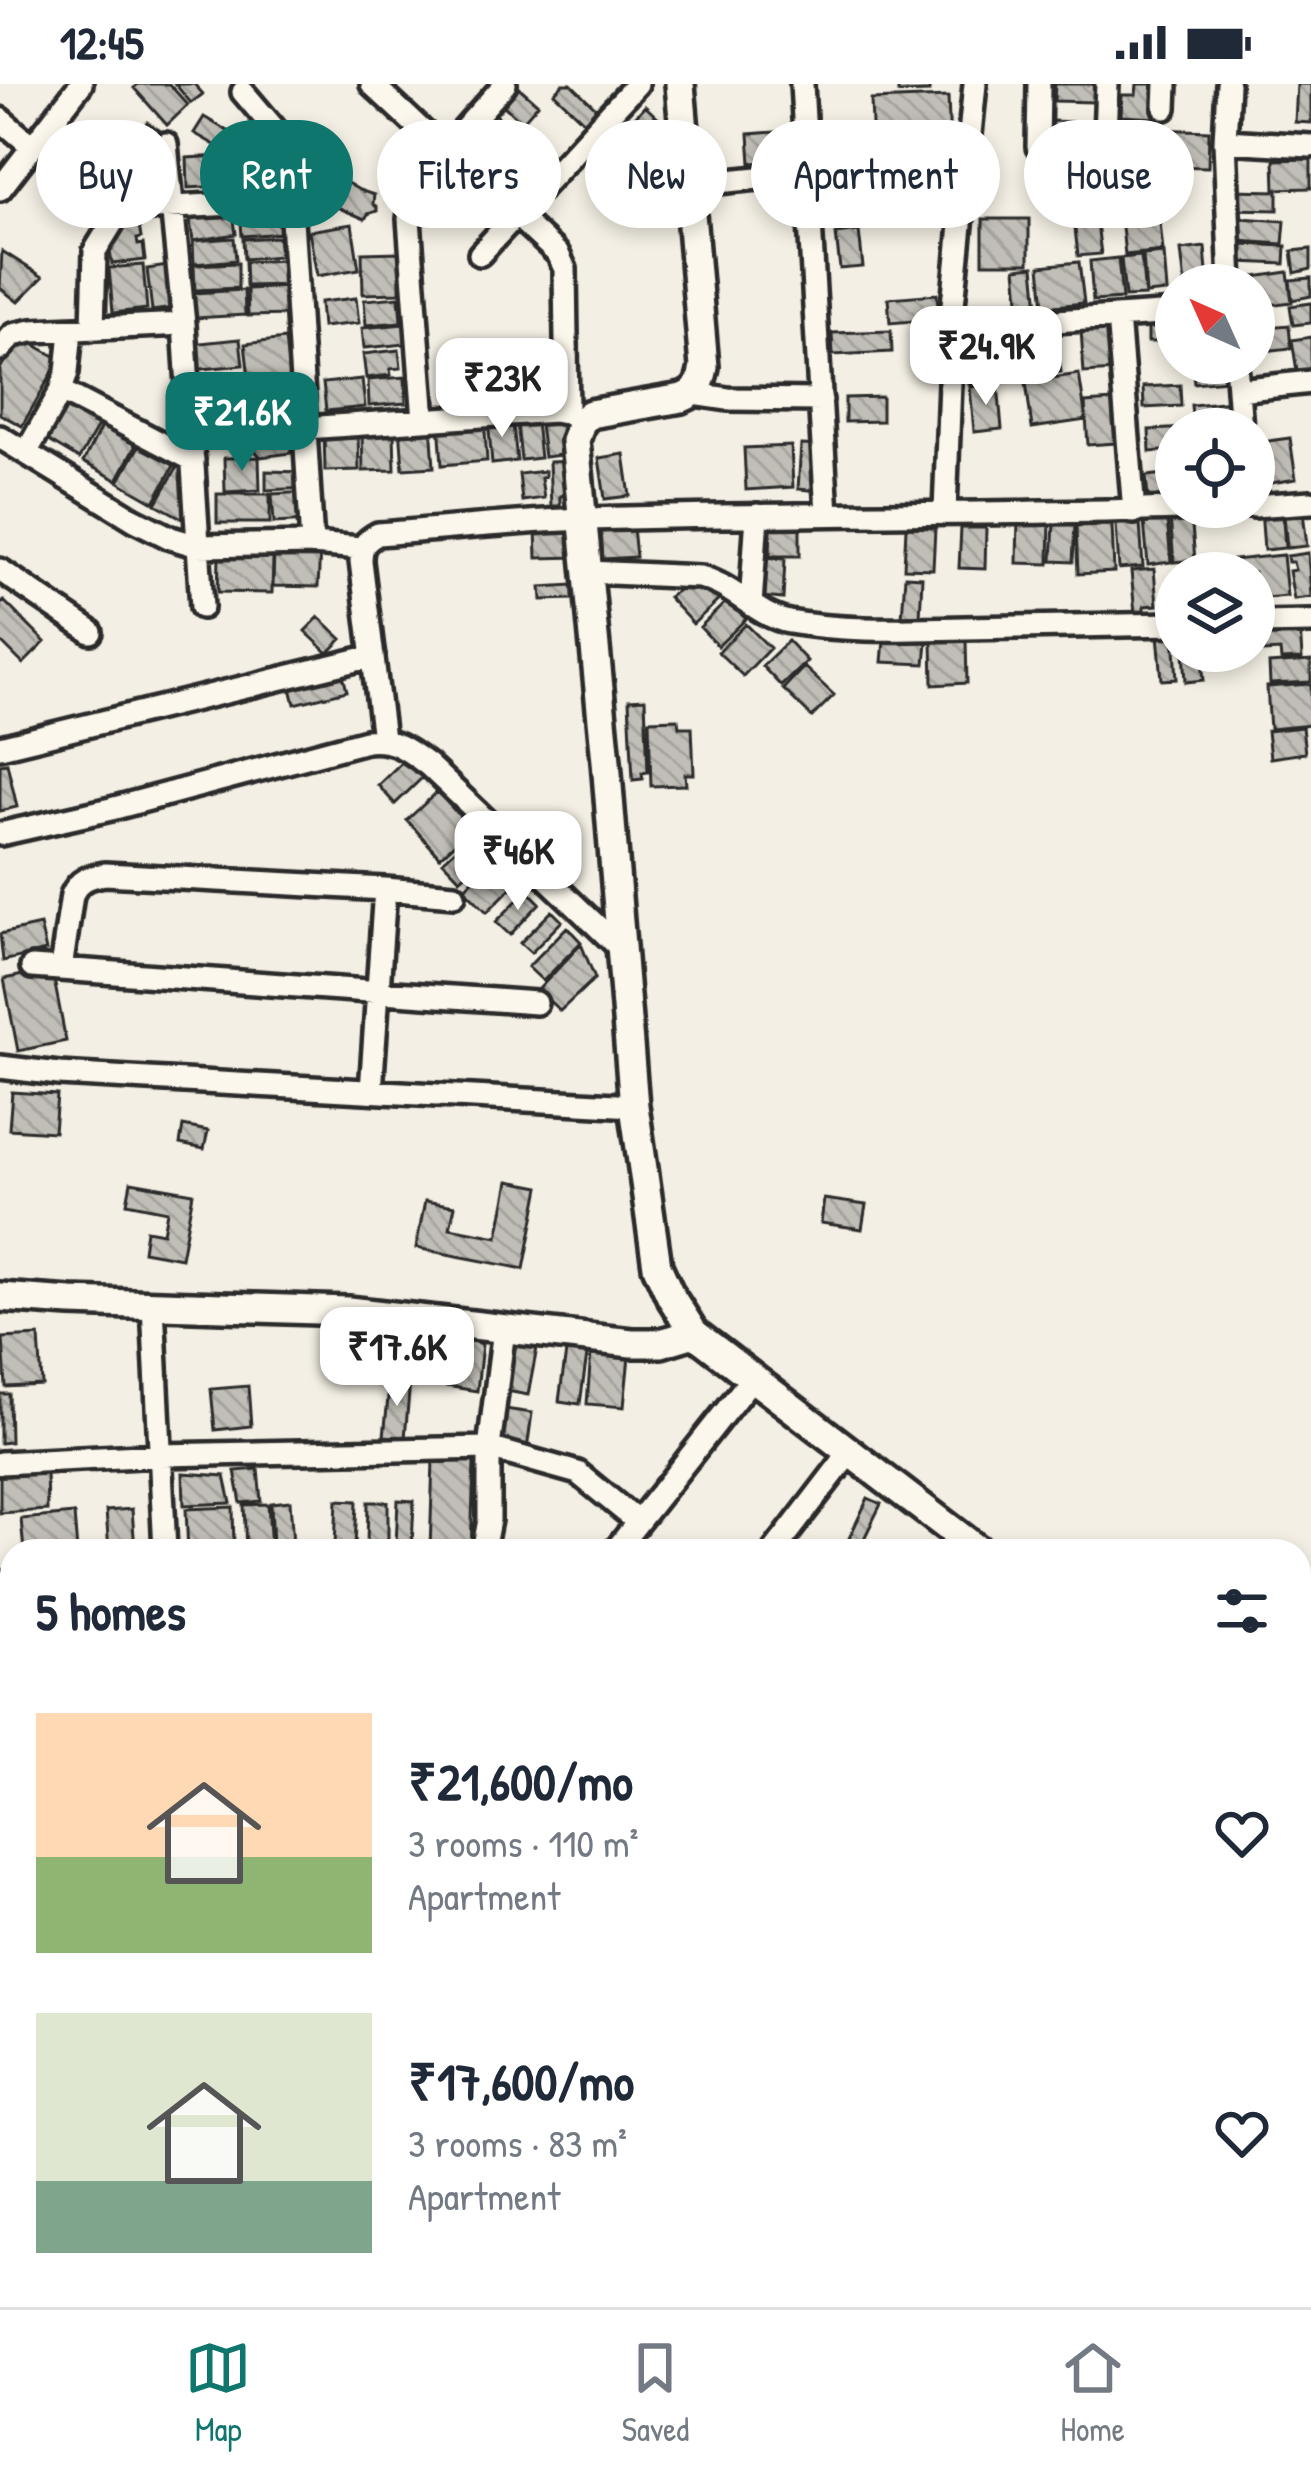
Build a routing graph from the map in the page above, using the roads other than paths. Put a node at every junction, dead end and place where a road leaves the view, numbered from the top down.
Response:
1 (81, 84) edge
2 (372, 84) edge
3 (505, 84) edge
4 (637, 84) edge
5 (680, 84) edge
6 (802, 84) edge
7 (975, 84) edge
8 (1039, 84) edge
9 (1107, 84) edge
10 (1166, 84) edge
11 (1228, 84) edge
12 (243, 92) dead end
13 (1165, 108) dead end
14 (0, 119) edge
15 (267, 120) edge
16 (411, 120) edge
17 (474, 120) edge
18 (683, 120) edge
19 (805, 120) edge
20 (972, 120) edge
21 (1038, 120) edge
22 (1106, 120) edge
23 (1225, 141) junction
24 (1311, 146) edge
25 (33, 147) junction
26 (561, 168) edge
27 (0, 189) edge
28 (110, 228) edge
29 (175, 228) edge
30 (292, 228) edge
31 (410, 228) edge
32 (506, 228) edge
33 (531, 228) edge
34 (692, 228) edge
35 (812, 228) edge
36 (962, 228) edge
37 (480, 254) dead end
38 (1230, 264) edge
39 (1155, 315) edge
40 (1118, 317) junction
41 (184, 324) junction
42 (952, 328) junction
43 (82, 329) junction
44 (0, 349) edge
45 (1311, 382) edge
46 (1238, 384) edge
47 (1238, 390) junction
48 (61, 392) junction
49 (694, 394) junction
50 (821, 400) junction
51 (1239, 408) edge
52 (574, 417) junction
53 (424, 420) junction
54 (305, 428) junction
55 (0, 437) edge
56 (26, 453) junction
57 (193, 460) junction
58 (1311, 502) edge
59 (1275, 505) edge
60 (1155, 511) edge
61 (946, 512) junction
62 (1134, 512) junction
63 (827, 514) junction
64 (757, 515) junction
65 (583, 519) junction
66 (312, 544) junction
67 (198, 546) junction
68 (361, 548) junction
69 (0, 570) edge
70 (588, 572) junction
71 (751, 605) junction
72 (202, 607) dead end
73 (1311, 622) edge
74 (1275, 623) edge
75 (1155, 624) edge
76 (91, 632) dead end
77 (373, 656) junction
78 (383, 739) junction
79 (0, 747) edge
80 (0, 834) edge
81 (385, 889) junction
82 (454, 896) dead end
83 (620, 948) junction
84 (32, 967) dead end
85 (61, 969) junction
86 (378, 991) junction
87 (536, 1003) dead end
88 (0, 1067) edge
89 (371, 1091) junction
90 (634, 1106) junction
91 (0, 1297) edge
92 (153, 1305) junction
93 (504, 1329) junction
94 (694, 1333) junction
95 (752, 1378) junction
96 (489, 1448) junction
97 (850, 1453) junction
98 (160, 1455) junction
99 (0, 1463) edge
100 (638, 1522) junction
101 (164, 1539) edge
102 (485, 1539) edge
103 (625, 1539) edge
104 (783, 1539) edge
105 (963, 1539) edge

1 - 25 street
2 - 16 street
3 - 17 street
4 - 26 street
5 - 18 street
6 - 19 street
7 - 20 street
8 - 21 street
9 - 22 street
10 - 13 street
11 - 23 street
12 - 15 street
14 - 25 street
23 - 24 street
23 - 38 street
25 - 27 street
28 - 43 street
29 - 41 street
30 - 54 street
31 - 53 street
32 - 37 street
33 - 52 street
34 - 49 street
35 - 50 street
36 - 42 street
39 - 40 street
40 - 42 street
40 - 62 street
41 - 43 street
41 - 57 street
42 - 61 street
43 - 44 street
43 - 48 street
45 - 47 street
46 - 47 street
47 - 51 street
48 - 56 street
48 - 57 street
49 - 50 street
49 - 52 street
50 - 63 street
52 - 53 street
52 - 65 street
53 - 54 street
54 - 66 street
55 - 56 street
56 - 67 street
57 - 67 street
58 - 59 street
60 - 62 street
61 - 62 street
61 - 63 street
63 - 64 street
64 - 65 street
64 - 71 street
65 - 68 street
65 - 70 street
66 - 67 street
66 - 68 street
67 - 72 street
68 - 77 street
69 - 76 street
70 - 71 street
70 - 83 street
71 - 75 street
73 - 74 street
77 - 78 street
77 - 79 street
78 - 80 street
78 - 83 street
81 - 82 street
81 - 85 street
81 - 86 street
83 - 90 street
84 - 85 street
85 - 86 street
86 - 87 street
86 - 89 street
88 - 89 street
89 - 90 street
90 - 94 street
91 - 92 street
92 - 93 street
92 - 98 street
93 - 94 street
93 - 96 street
94 - 95 street
95 - 97 street
95 - 100 street
96 - 98 street
96 - 100 street
96 - 102 street
97 - 104 street
97 - 105 street
98 - 99 street
98 - 101 street
100 - 103 street

